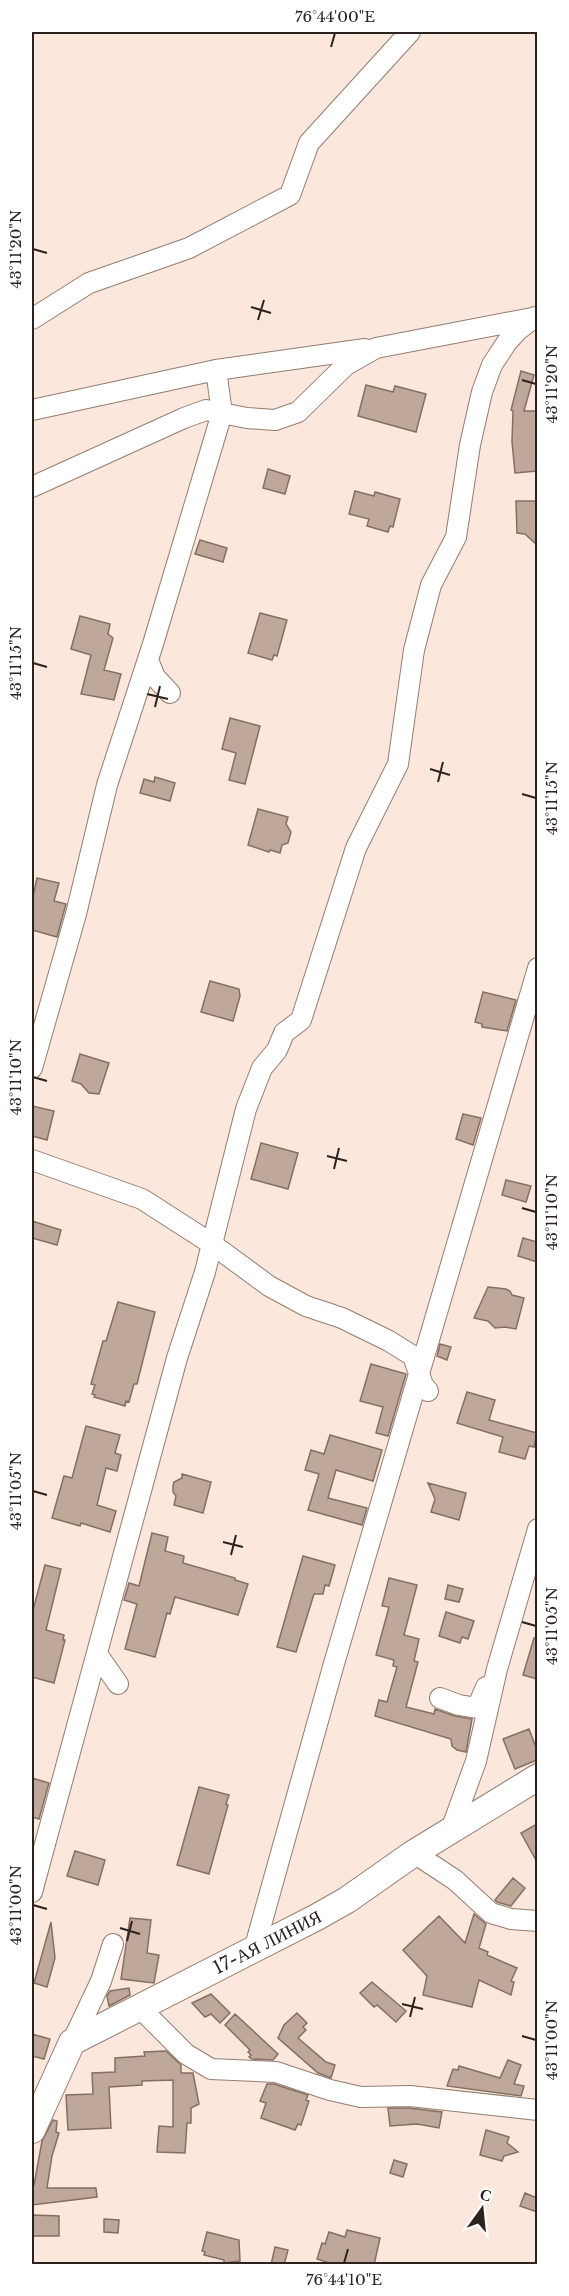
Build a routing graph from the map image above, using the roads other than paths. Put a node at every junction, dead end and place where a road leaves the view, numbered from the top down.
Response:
1 (410, 32) edge
2 (536, 317) edge
3 (32, 319) edge
4 (376, 348) junction
5 (216, 370) junction
6 (32, 410) edge
7 (222, 413) junction
8 (32, 488) edge
9 (148, 660) junction
10 (170, 693) dead end
11 (537, 968) edge
12 (32, 1068) edge
13 (32, 1160) edge
14 (212, 1244) junction
15 (419, 1370) junction
16 (428, 1391) dead end
17 (537, 1529) edge
18 (97, 1654) junction
19 (497, 1669) junction
20 (118, 1684) dead end
21 (441, 1698) dead end
22 (537, 1778) edge
23 (451, 1830) junction
24 (414, 1853) junction
25 (32, 1892) edge
26 (537, 1921) edge
27 (113, 1944) dead end
28 (254, 1950) junction
29 (140, 2008) junction
30 (72, 2042) junction
31 (537, 2110) edge
32 (32, 2126) edge

1 - 3 street
2 - 4 street
2 - 14 street
4 - 5 street
4 - 7 street
5 - 6 street
5 - 7 street
7 - 8 street
7 - 9 street
9 - 10 street
9 - 12 street
11 - 15 street
13 - 14 street
14 - 15 street
14 - 18 street
15 - 16 street
15 - 28 street
17 - 19 street
18 - 20 street
18 - 25 street
19 - 21 street
19 - 23 street
22 - 23 street, 17-АЯ ЛИНИЯ
23 - 24 street, 17-АЯ ЛИНИЯ
24 - 26 street
24 - 28 street, 17-АЯ ЛИНИЯ
27 - 30 street
28 - 29 street, 17-АЯ ЛИНИЯ
29 - 30 street, 17-АЯ ЛИНИЯ
29 - 31 street
30 - 32 street

